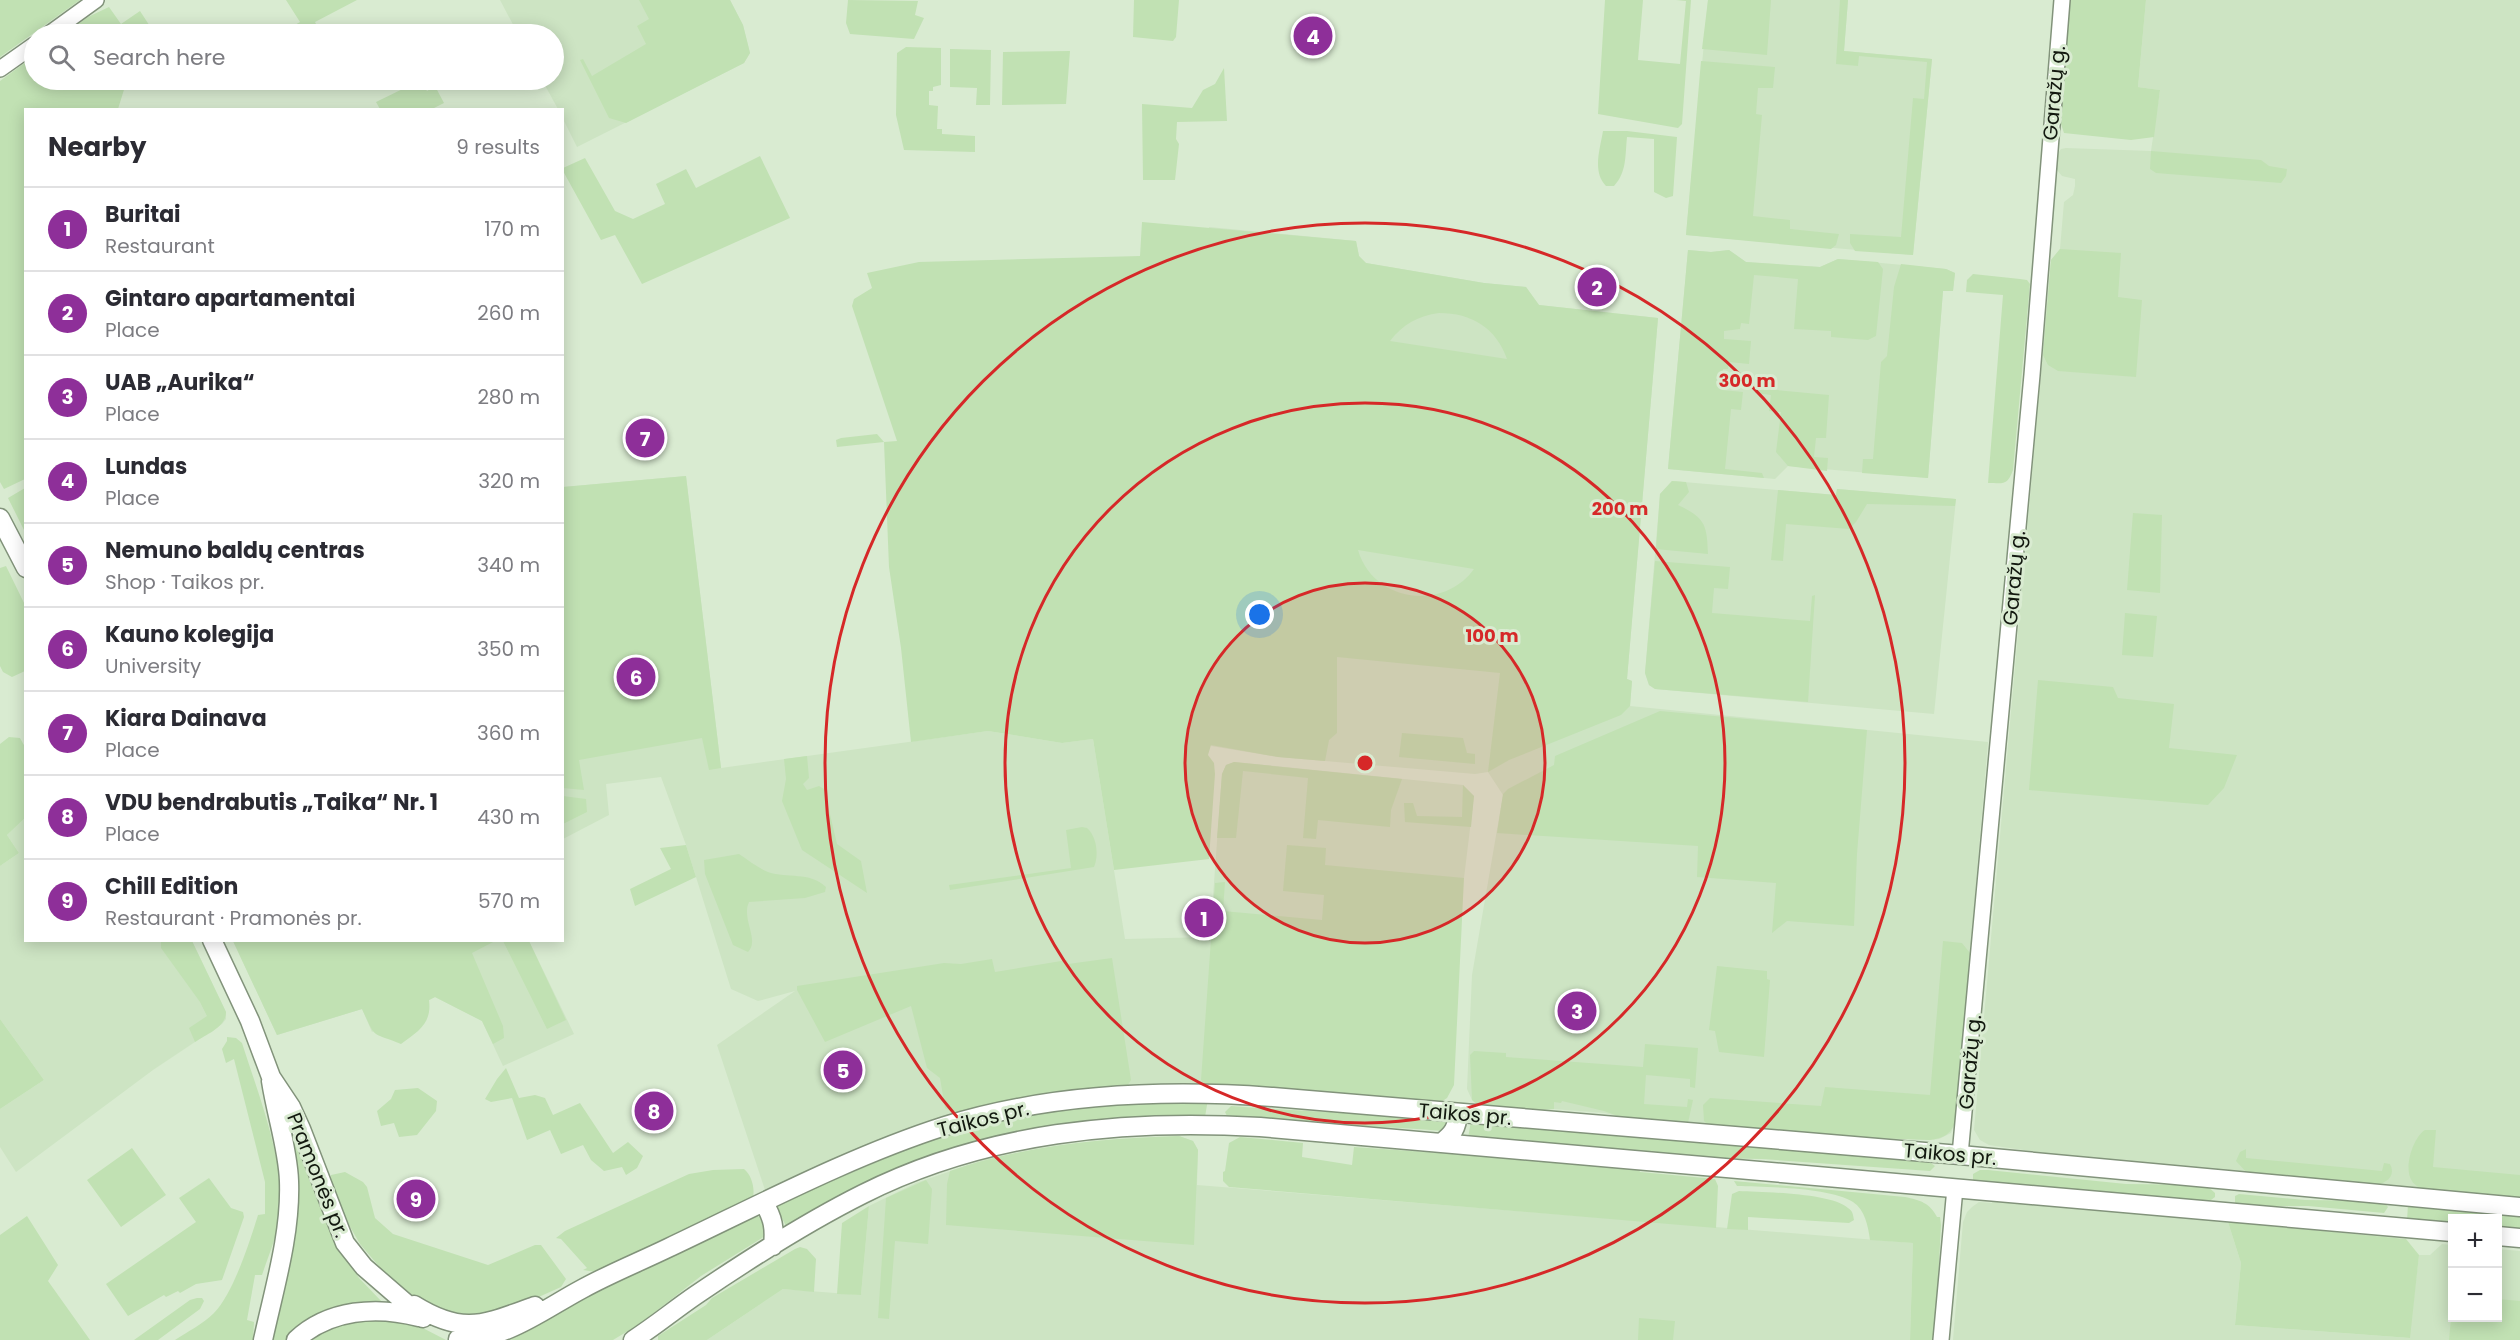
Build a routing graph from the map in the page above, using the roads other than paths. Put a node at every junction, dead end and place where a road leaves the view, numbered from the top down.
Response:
1 (96, 0) edge
2 (2062, 0) edge
3 (63, 24) edge
4 (24, 52) edge
5 (0, 69) edge
6 (0, 518) edge
7 (24, 564) edge
8 (213, 942) edge
9 (271, 1077) junction
10 (1231, 1094) junction
11 (1458, 1113) junction
12 (1215, 1125) junction
13 (1441, 1143) junction
14 (1960, 1155) junction
15 (2233, 1181) junction
16 (1955, 1188) junction
17 (2396, 1196) junction
18 (764, 1203) junction
19 (2520, 1207) edge
20 (2225, 1212) junction
21 (2393, 1227) junction
22 (2448, 1232) edge
23 (2502, 1236) edge
24 (2520, 1238) edge
25 (773, 1246) junction
26 (582, 1289) junction
27 (397, 1295) junction
28 (423, 1318) junction
29 (458, 1339) edge
30 (263, 1340) edge
31 (296, 1340) edge
32 (633, 1340) edge
33 (1941, 1340) edge

1 - 3 street
2 - 14 street, Garažų g.
4 - 5 street
6 - 7 main road
8 - 9 main road, Pramonės pr.
9 - 27 main road, Pramonės pr.
9 - 30 main road, Pramonės pr.
10 - 11 main road, Taikos pr.
10 - 12 main road
10 - 18 main road, Taikos pr.
11 - 13 main road
11 - 14 main road, Taikos pr.
12 - 13 main road, Taikos pr.
12 - 25 main road, Taikos pr.
13 - 16 main road, Taikos pr.
14 - 15 main road, Taikos pr.
14 - 16 main road
15 - 17 main road, Taikos pr.
15 - 20 main road
16 - 20 main road, Taikos pr.
16 - 33 street
17 - 19 main road, Taikos pr.
17 - 21 main road
18 - 25 main road
18 - 26 main road, Taikos pr.
20 - 21 main road, Taikos pr.
21 - 22 main road, Taikos pr.
23 - 24 main road
25 - 32 main road, Taikos pr.
26 - 27 main road
26 - 29 main road, Taikos pr.
27 - 28 main road, Pramonės pr.
28 - 29 main road
28 - 31 main road

